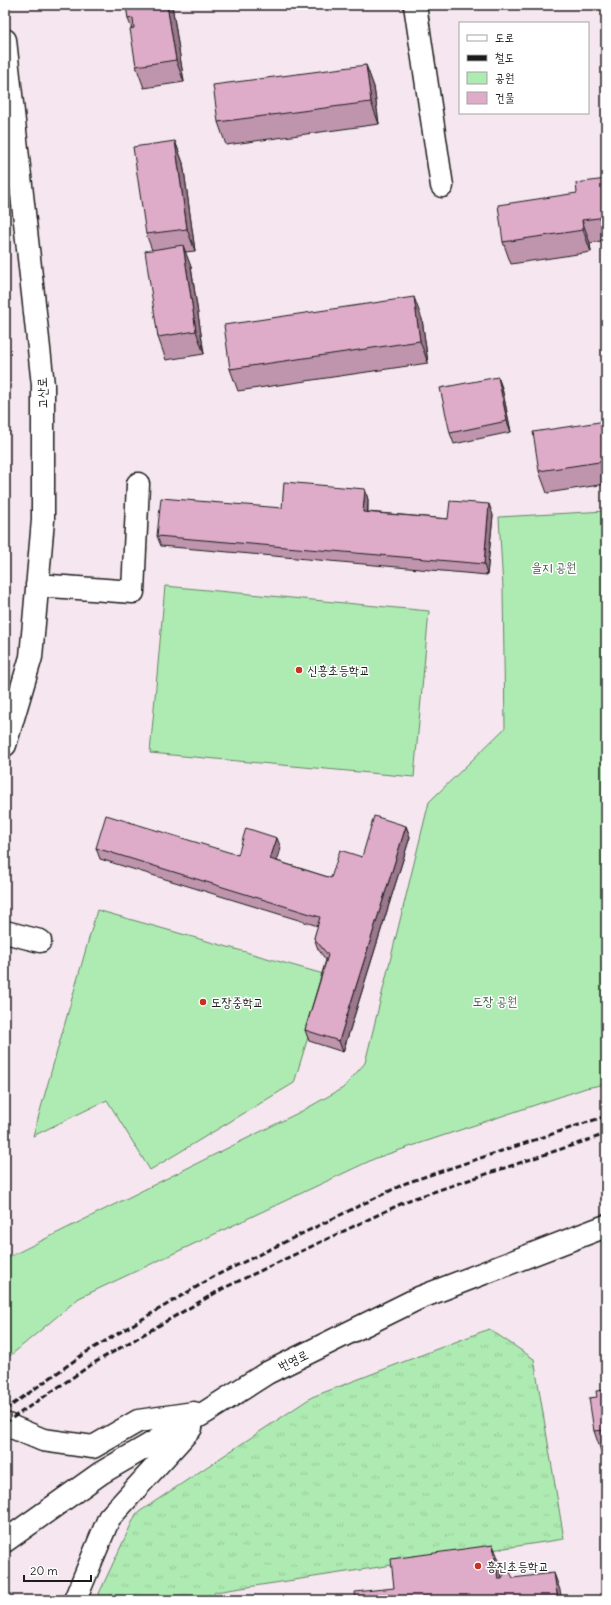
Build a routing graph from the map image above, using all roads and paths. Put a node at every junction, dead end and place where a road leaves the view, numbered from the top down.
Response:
1 (415, 5) edge
2 (5, 40) edge
3 (442, 186) dead end
4 (138, 484) dead end
5 (37, 585) junction
6 (5, 745) edge
7 (5, 932) edge
8 (40, 941) dead end
9 (606, 1226) edge
10 (206, 1412) junction
11 (5, 1424) edge
12 (5, 1541) edge
13 (75, 1600) edge

1 - 3 street
2 - 5 street, 고산로
4 - 5 street
5 - 6 street, 고산로
7 - 8 street
9 - 10 street, 번영로
10 - 11 street
10 - 12 street, 번영로
10 - 13 street

